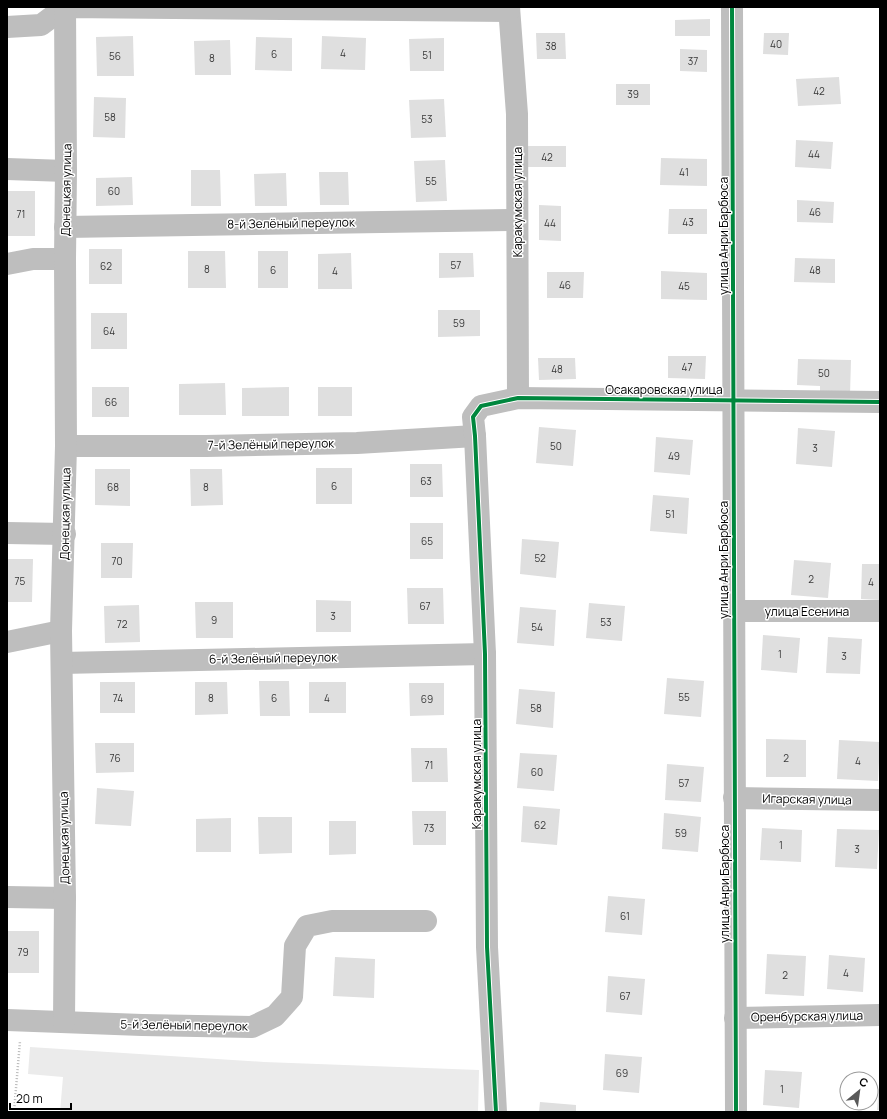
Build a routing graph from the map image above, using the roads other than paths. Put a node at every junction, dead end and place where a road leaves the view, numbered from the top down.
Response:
1 (65, 7) edge
2 (732, 7) edge
3 (509, 9) edge
4 (7, 27) edge
5 (7, 169) edge
6 (66, 172) junction
7 (516, 220) junction
8 (65, 227) junction
9 (65, 259) junction
10 (7, 264) edge
11 (518, 398) junction
12 (733, 400) junction
13 (880, 402) edge
14 (475, 436) junction
15 (66, 446) junction
16 (7, 533) edge
17 (65, 534) junction
18 (733, 611) junction
19 (880, 612) edge
20 (61, 631) junction
21 (7, 642) edge
22 (485, 654) junction
23 (62, 663) junction
24 (734, 798) junction
25 (880, 800) edge
26 (7, 897) edge
27 (65, 898) junction
28 (426, 921) dead end
29 (880, 1015) edge
30 (735, 1018) junction
31 (14, 1020) edge
32 (64, 1022) junction
33 (496, 1112) edge
34 (736, 1112) edge

1 - 3 street
1 - 4 street
1 - 6 street, Донецкая улица
2 - 12 street, улица Анри Барбюса
3 - 7 street, Каракумская улица
5 - 6 street
6 - 8 street, Донецкая улица
7 - 8 street, 8-й Зелёный переулок
7 - 11 street, Каракумская улица
8 - 9 street, Донецкая улица
9 - 10 street
9 - 15 street, Донецкая улица
11 - 12 street, Осакаровская улица
11 - 14 street, Осакаровская улица
12 - 13 street, Осакаровская улица
12 - 18 street, улица Анри Барбюса
14 - 15 street, 7-й Зелёный переулок
14 - 22 street, Каракумская улица
15 - 17 street, Донецкая улица
16 - 17 street
17 - 20 street, Донецкая улица
18 - 19 street, улица Есенина
18 - 24 street, улица Анри Барбюса
20 - 21 street
20 - 23 street, Донецкая улица
22 - 23 street, 6-й Зелёный переулок
22 - 33 street, Каракумская улица
23 - 27 street, Донецкая улица
24 - 25 street, Игарская улица
24 - 30 street, улица Анри Барбюса
26 - 27 street
27 - 32 street, Донецкая улица
28 - 32 street, 5-й Зелёный переулок
29 - 30 street, Оренбурская улица
30 - 34 street, улица Анри Барбюса
31 - 32 street, 5-й Зелёный переулок

